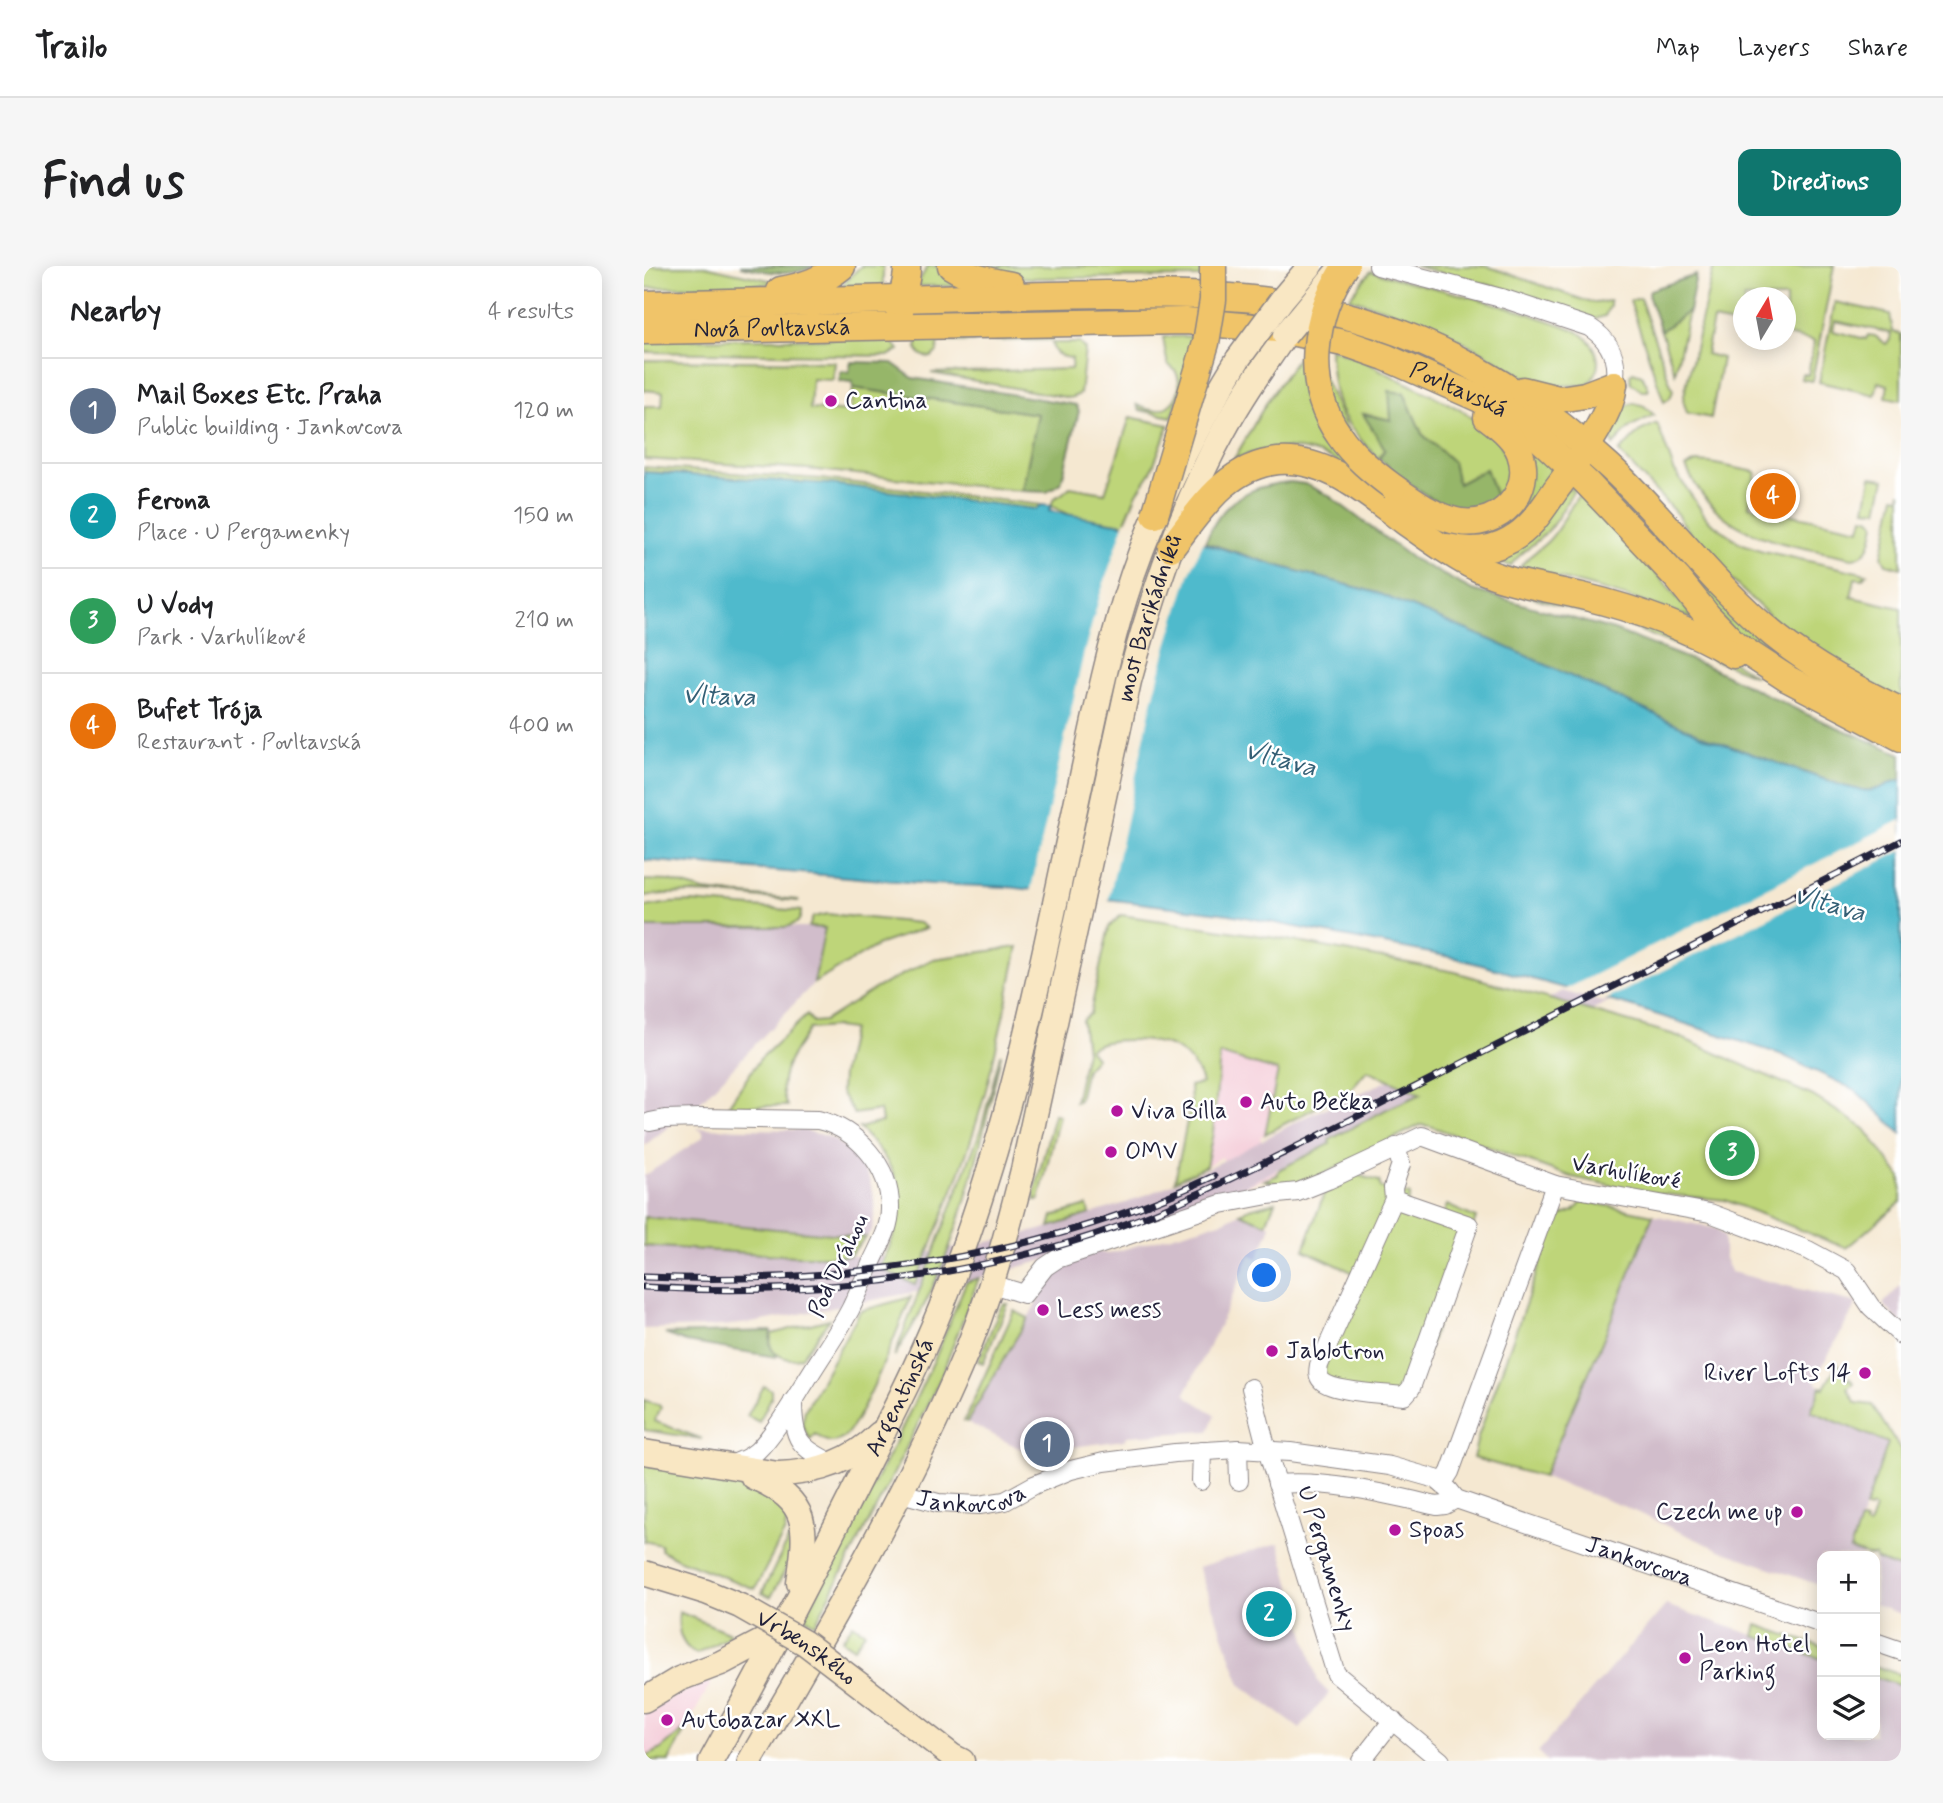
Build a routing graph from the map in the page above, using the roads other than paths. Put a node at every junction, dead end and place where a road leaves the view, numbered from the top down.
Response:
1 (841, 266) edge
2 (889, 266) edge
3 (907, 266) edge
4 (951, 266) edge
5 (1213, 266) edge
6 (1310, 266) edge
7 (1344, 266) edge
8 (1378, 266) edge
9 (1068, 295) junction
10 (720, 303) junction
11 (644, 305) edge
12 (900, 313) junction
13 (644, 331) edge
14 (1445, 383) junction
15 (1502, 383) junction
16 (1614, 384) junction
17 (1579, 440) junction
18 (1572, 469) junction
19 (1387, 495) junction
20 (1155, 515) junction
21 (1438, 544) junction
22 (1171, 548) junction
23 (1838, 706) junction
24 (1901, 711) edge
25 (1901, 738) edge
26 (1031, 1010) joint
27 (1056, 1014) joint
28 (650, 1122) dead end
29 (1396, 1147) junction
30 (1555, 1185) junction
31 (1394, 1199) junction
32 (992, 1283) junction
33 (1901, 1335) edge
34 (1251, 1388) dead end
35 (793, 1401) junction
36 (886, 1426) junction
37 (1238, 1449) junction
38 (1267, 1450) junction
39 (1202, 1451) junction
40 (644, 1452) edge
41 (833, 1464) junction
42 (726, 1466) junction
43 (1201, 1481) dead end
44 (1239, 1481) dead end
45 (1277, 1483) junction
46 (1443, 1483) junction
47 (901, 1493) junction
48 (1456, 1499) junction
49 (644, 1573) edge
50 (795, 1607) junction
51 (1817, 1622) edge
52 (782, 1632) junction
53 (1880, 1644) edge
54 (1901, 1651) edge
55 (644, 1699) edge
56 (1393, 1720) junction
57 (957, 1759) edge
58 (711, 1761) edge
59 (750, 1761) edge
60 (1361, 1761) edge
61 (1441, 1761) edge

1 - 10 highway
2 - 12 main road
3 - 12 main road
4 - 9 main road
5 - 20 main road, bridge
6 - 20 main road, most Barikádníků, bridge
7 - 19 main road, bridge
7 - 22 main road, most Barikádníků, bridge
8 - 16 street
9 - 12 main road, Povltavská
9 - 15 main road, Povltavská
10 - 11 highway, Nová Povltavská
10 - 12 highway, Nová Povltavská
12 - 13 main road, Nová Povltavská
12 - 14 main road, Povltavská
14 - 18 main road, Povltavská
14 - 19 main road
15 - 16 main road
15 - 17 main road, Povltavská
16 - 17 main road
17 - 18 main road
17 - 24 main road, Povltavská
18 - 21 main road
18 - 23 main road, Povltavská
19 - 21 main road
19 - 22 main road
20 - 26 main road, most Barikádníků
21 - 23 main road
22 - 27 main road, most Barikádníků
23 - 25 main road, Povltavská
26 - 36 main road, Argentinská
27 - 32 main road, Argentinská
28 - 35 street, Pod Dráhou
29 - 30 street, Varhulíkové
29 - 31 street
29 - 32 street, Varhulíkové
30 - 33 street, Varhulíkové
30 - 46 street
31 - 31 street
32 - 47 main road, Argentinská
34 - 38 street, U Pergamenky
35 - 41 street
35 - 42 street, Pod Dráhou
36 - 41 main road
36 - 50 main road, Argentinská
37 - 38 street, Jankovcova
37 - 39 street, Jankovcova
37 - 44 street
38 - 45 street, U Pergamenky
38 - 46 street, Jankovcova
39 - 43 street
39 - 47 street, Jankovcova
40 - 42 main road
41 - 42 main road
42 - 50 main road
45 - 48 street, Jankovcova
45 - 56 street, U Pergamenky
46 - 48 street
47 - 59 main road, Argentinská
48 - 51 street, Jankovcova
49 - 57 main road, Vrbenského, bridge
50 - 52 main road, Argentinská
52 - 55 main road
52 - 58 main road, Argentinská
53 - 54 street
56 - 60 street
56 - 61 street, U Pergamenky

